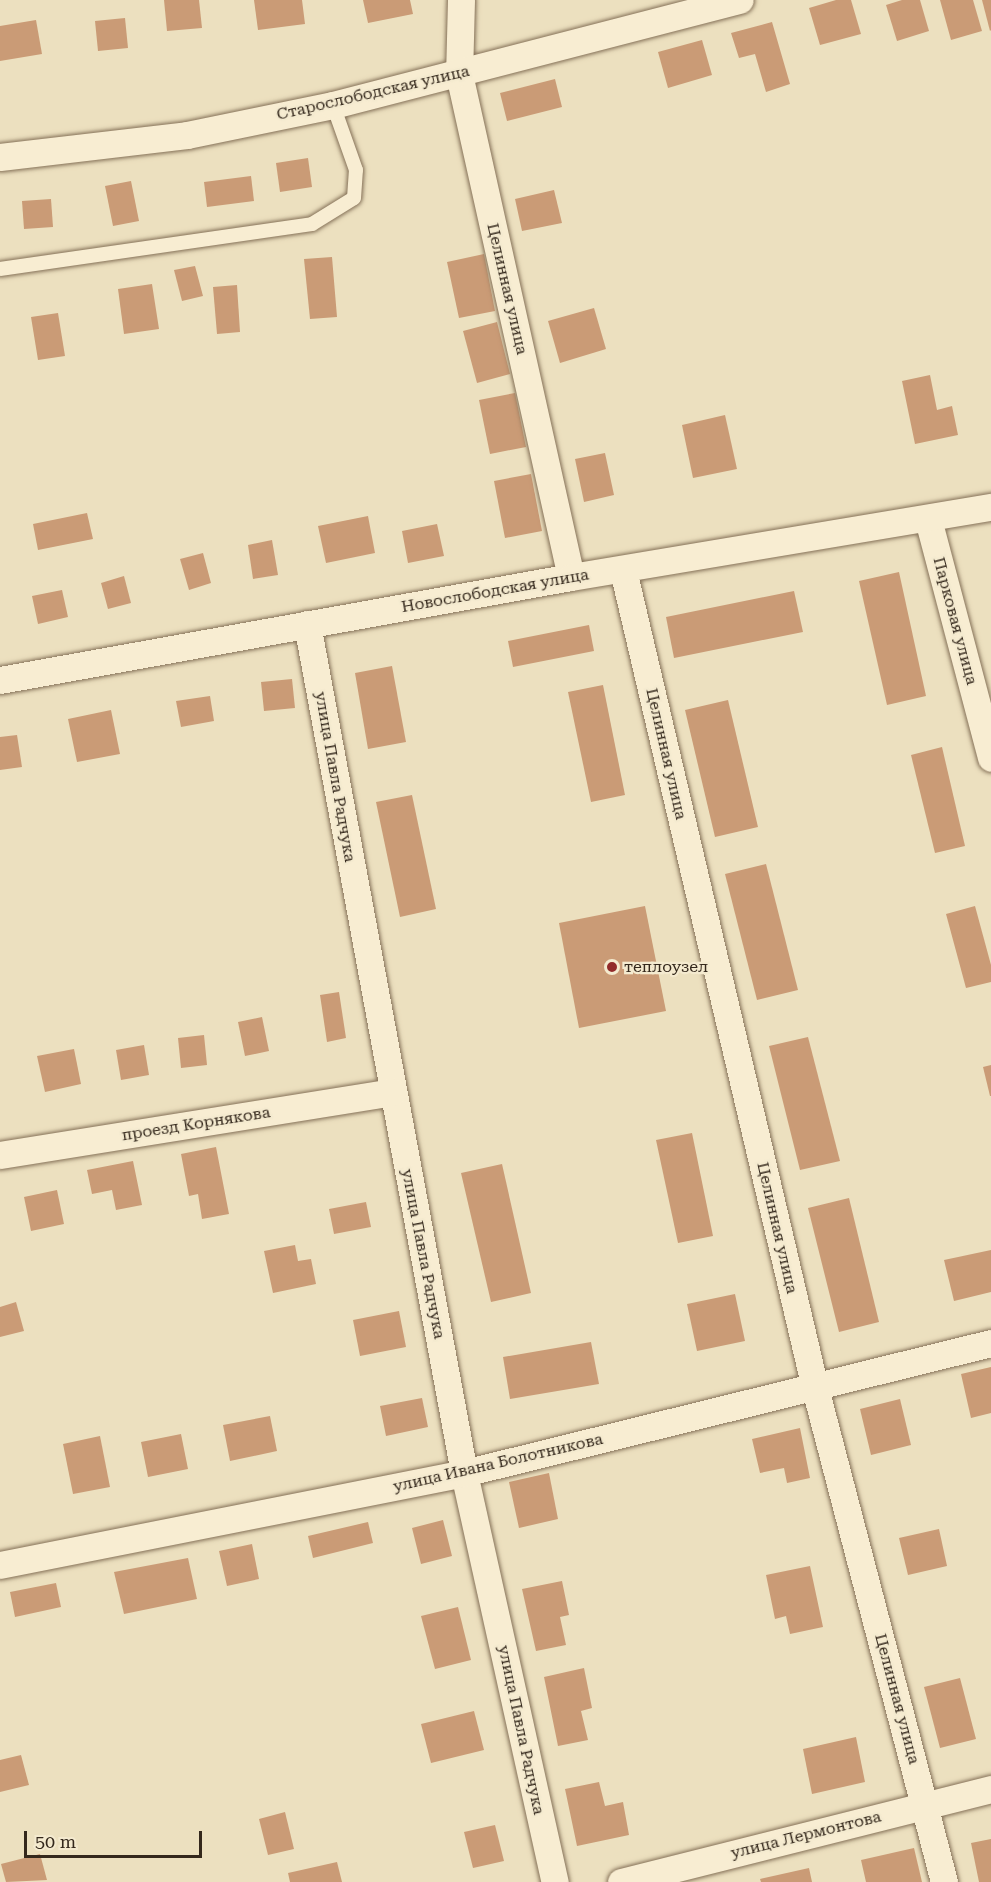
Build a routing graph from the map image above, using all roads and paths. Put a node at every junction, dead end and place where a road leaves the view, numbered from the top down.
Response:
1 (460, 0) edge
2 (740, 0) edge
3 (459, 74) junction
4 (333, 105) junction
5 (0, 157) edge
6 (0, 269) edge
7 (991, 507) edge
8 (928, 519) junction
9 (623, 570) junction
10 (571, 577) junction
11 (307, 624) junction
12 (0, 680) edge
13 (991, 758) edge
14 (393, 1092) junction
15 (0, 1155) edge
16 (991, 1343) edge
17 (815, 1388) junction
18 (464, 1473) junction
19 (0, 1565) edge
20 (991, 1789) edge
21 (925, 1805) junction
22 (555, 1882) edge
23 (621, 1882) edge
24 (944, 1882) edge

1 - 3 street, Целинная улица
2 - 3 street, Старослободская улица
3 - 4 street, Старослободская улица
3 - 10 street, Целинная улица
4 - 5 street, Старослободская улица
4 - 6 lane
7 - 8 street, Новослободская улица
8 - 9 street, Новослободская улица
8 - 13 street, Парковая улица
9 - 10 street, Новослободская улица
9 - 17 street, Целинная улица
10 - 11 street, Новослободская улица
11 - 12 street, Новослободская улица
11 - 14 street, улица Павла Радчука
14 - 15 street, проезд Корнякова
14 - 18 street, улица Павла Радчука
16 - 17 street, улица Ивана Болотникова
17 - 18 street, улица Ивана Болотникова
17 - 21 street, Целинная улица
18 - 19 street, улица Ивана Болотникова
18 - 22 street, улица Павла Радчука
20 - 21 street, улица Лермонтова
21 - 23 street, улица Лермонтова
21 - 24 street, Целинная улица

